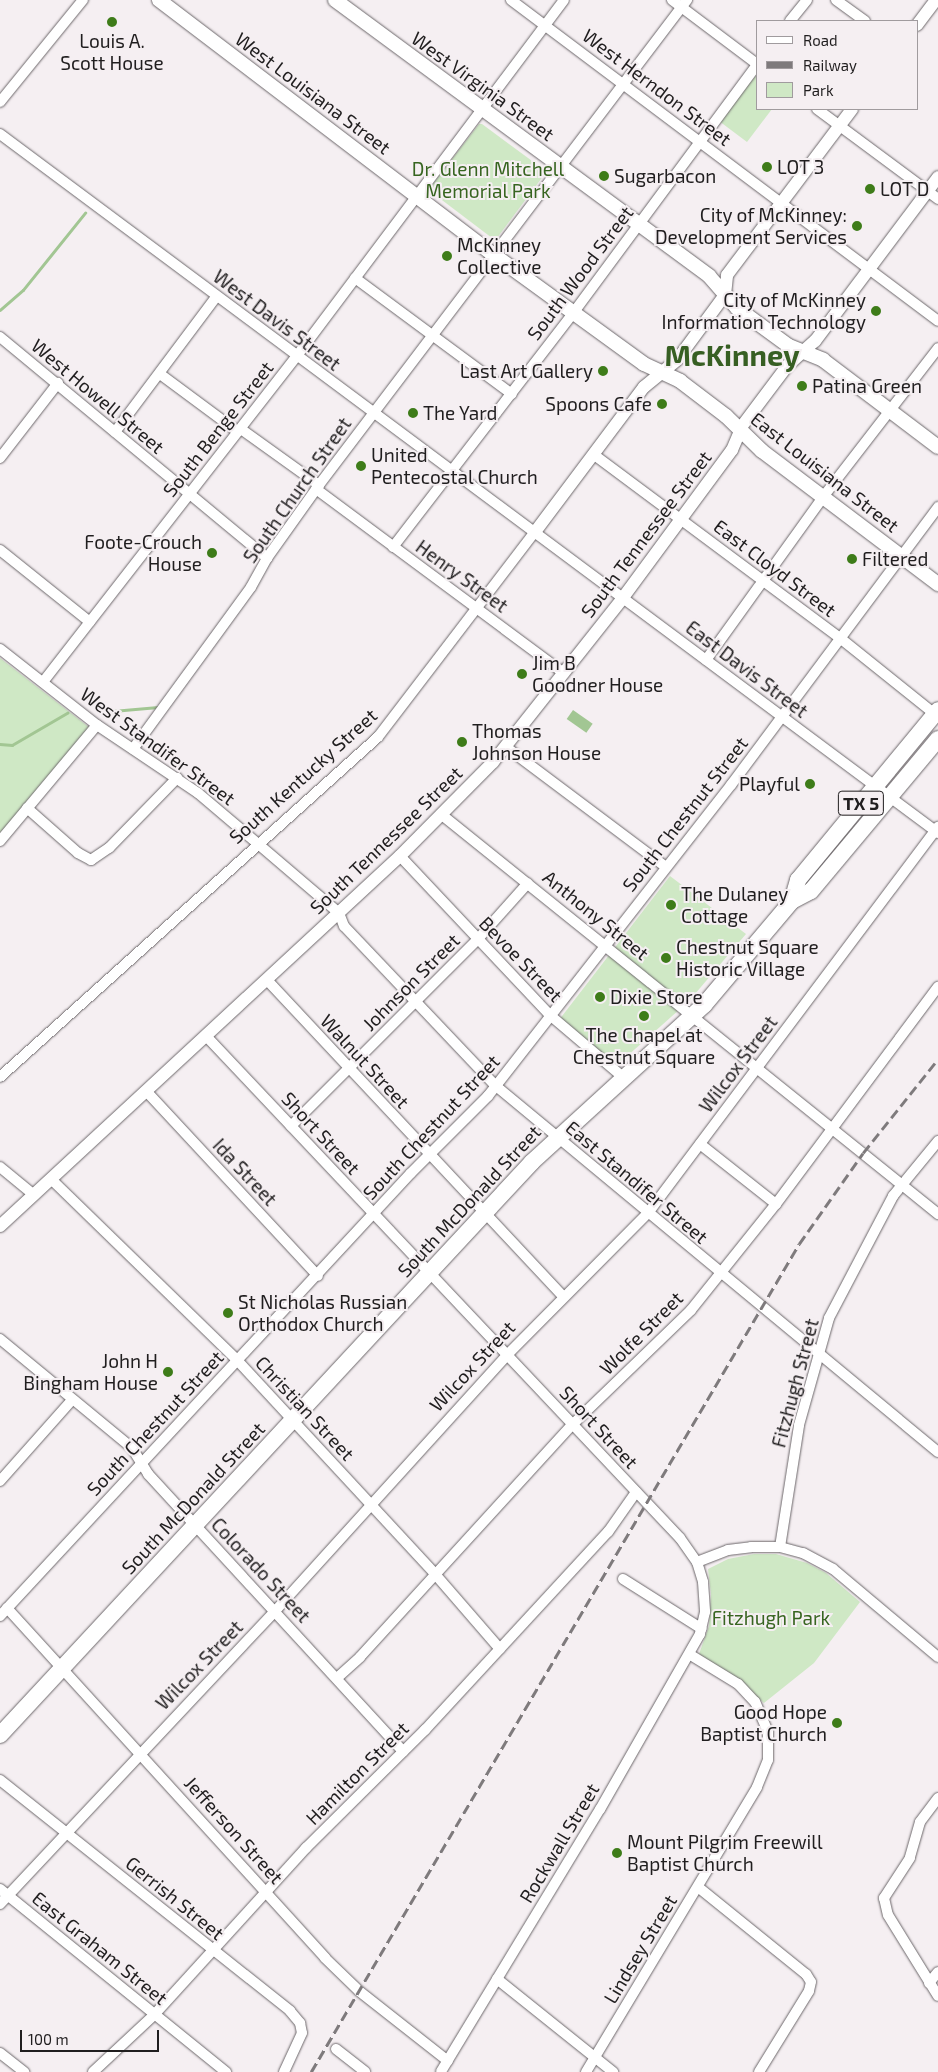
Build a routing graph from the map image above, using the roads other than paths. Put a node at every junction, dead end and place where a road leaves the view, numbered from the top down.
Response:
1 (84, 0) edge
2 (159, 0) edge
3 (335, 0) edge
4 (511, 0) edge
5 (564, 0) edge
6 (672, 0) edge
7 (807, 0) edge
8 (836, 0) edge
9 (936, 0) edge
10 (684, 4) edge
11 (791, 20) edge
12 (864, 20) edge
13 (918, 24) edge
14 (544, 26) junction
15 (756, 63) edge
16 (756, 65) edge
17 (623, 84) junction
18 (0, 102) edge
19 (481, 109) junction
20 (818, 110) edge
21 (851, 110) edge
22 (839, 126) junction
23 (0, 134) edge
24 (699, 140) junction
25 (561, 166) junction
26 (938, 177) edge
27 (927, 191) junction
28 (416, 194) junction
29 (938, 199) edge
30 (782, 203) junction
31 (638, 224) junction
32 (494, 255) junction
33 (869, 269) junction
34 (354, 278) junction
35 (725, 295) junction
36 (216, 297) junction
37 (574, 312) junction
38 (938, 321) edge
39 (433, 336) junction
40 (0, 337) edge
41 (938, 348) edge
42 (802, 351) junction
43 (296, 356) junction
44 (664, 373) junction
45 (160, 374) junction
46 (58, 383) junction
47 (512, 394) junction
48 (891, 410) junction
49 (374, 413) junction
50 (239, 430) junction
51 (740, 430) junction
52 (114, 432) junction
53 (938, 447) edge
54 (592, 454) junction
55 (0, 458) edge
56 (453, 471) junction
57 (317, 487) junction
58 (190, 494) junction
59 (823, 497) junction
60 (938, 507) edge
61 (680, 518) junction
62 (535, 532) junction
63 (393, 546) junction
64 (0, 550) edge
65 (901, 556) junction
66 (267, 558) junction
67 (764, 581) junction
68 (938, 584) edge
69 (622, 599) junction
70 (477, 609) junction
71 (90, 622) junction
72 (840, 638) junction
73 (0, 649) edge
74 (706, 660) junction
75 (564, 673) junction
76 (43, 682) junction
77 (936, 712) edge
78 (781, 717) junction
79 (97, 725) junction
80 (938, 739) edge
81 (506, 747) junction
82 (134, 749) junction
83 (177, 778) junction
84 (876, 786) junction
85 (890, 796) junction
86 (28, 808) junction
87 (442, 814) junction
88 (937, 830) edge
89 (0, 840) edge
90 (257, 843) junction
91 (400, 856) junction
92 (666, 867) junction
93 (528, 883) junction
94 (792, 901) junction
95 (338, 913) junction
96 (477, 940) junction
97 (606, 946) junction
98 (267, 980) junction
99 (938, 987) edge
100 (416, 1002) junction
101 (551, 1016) junction
102 (692, 1016) junction
103 (207, 1037) junction
104 (756, 1068) junction
105 (348, 1070) junction
106 (0, 1077) edge
107 (624, 1078) junction
108 (496, 1086) junction
109 (147, 1092) junction
110 (291, 1126) junction
111 (833, 1129) junction
112 (556, 1138) junction
113 (938, 1141) edge
114 (700, 1144) junction
115 (429, 1154) junction
116 (0, 1167) edge
117 (52, 1180) junction
118 (902, 1185) junction
119 (34, 1195) junction
120 (776, 1204) junction
121 (648, 1213) junction
122 (374, 1214) junction
123 (484, 1214) junction
124 (938, 1214) edge
125 (0, 1226) edge
126 (428, 1273) junction
127 (721, 1274) junction
128 (318, 1276) junction
129 (563, 1296) junction
130 (0, 1339) edge
131 (817, 1354) junction
132 (507, 1355) junction
133 (237, 1360) junction
134 (72, 1400) junction
135 (292, 1420) junction
136 (573, 1424) junction
137 (938, 1452) edge
138 (141, 1464) junction
139 (0, 1481) edge
140 (636, 1492) junction
141 (370, 1504) junction
142 (195, 1526) junction
143 (780, 1547) junction
144 (697, 1562) junction
145 (435, 1574) junction
146 (623, 1579) dead end
147 (276, 1610) junction
148 (4, 1612) edge
149 (702, 1629) junction
150 (500, 1649) junction
151 (688, 1654) junction
152 (938, 1657) edge
153 (62, 1668) junction
154 (338, 1678) junction
155 (0, 1735) edge
156 (403, 1751) junction
157 (140, 1752) junction
158 (0, 1780) edge
159 (938, 1798) edge
160 (66, 1832) junction
161 (698, 1887) junction
162 (4, 1892) edge
163 (266, 1892) junction
164 (0, 1904) edge
165 (213, 1950) junction
166 (938, 1972) edge
167 (497, 1979) junction
168 (930, 1983) junction
169 (938, 1996) edge
170 (154, 2015) junction
171 (336, 2049) dead end
172 (0, 2053) edge
173 (595, 2057) junction
174 (448, 2061) junction
175 (24, 2072) edge
176 (93, 2072) edge
177 (226, 2072) edge
178 (284, 2072) edge
179 (365, 2072) edge
180 (442, 2072) edge
181 (586, 2072) edge
182 (613, 2072) edge
183 (759, 2072) edge

1 - 18 street
2 - 28 main road, West Louisiana Street
3 - 19 main road, West Virginia Street
4 - 14 street, West Herndon Street
5 - 14 street, South Benge Street
6 - 10 street
7 - 11 street
8 - 12 street
9 - 13 street
10 - 15 street
10 - 17 street, South Church Street
14 - 17 street, West Herndon Street
14 - 19 street, South Benge Street
16 - 24 street, South Wood Street
17 - 24 street, West Herndon Street
17 - 25 street, South Church Street
19 - 25 main road, West Virginia Street
19 - 28 street, South Benge Street
20 - 22 street
21 - 22 street
22 - 27 street
22 - 30 street
23 - 36 street, West Davis Street
24 - 30 street, West Herndon Street
24 - 31 street, South Wood Street
25 - 31 main road, West Virginia Street
25 - 32 street, South Church Street
26 - 27 street, South Tennessee Street
27 - 29 street
27 - 33 street, South Tennessee Street
28 - 32 main road, West Louisiana Street
28 - 34 street, South Benge Street
30 - 33 street, West Herndon Street
30 - 35 street
31 - 35 main road, West Virginia Street
31 - 37 street, South Wood Street
32 - 37 main road, West Louisiana Street
32 - 39 street, South Church Street
33 - 38 street, West Herndon Street
33 - 42 street, South Tennessee Street
34 - 39 street
34 - 43 street, South Benge Street
35 - 42 main road, West Virginia Street
35 - 44 street, South Kentucky Street
36 - 43 street, West Davis Street
36 - 45 street
37 - 44 main road, West Louisiana Street
37 - 47 street, South Wood Street
39 - 47 street
39 - 49 street, South Church Street
40 - 46 street, West Howell Street
41 - 48 street
42 - 48 main road, West Virginia Street
42 - 51 street, South Tennessee Street
43 - 49 street, West Davis Street
43 - 50 street, South Benge Street
44 - 51 main road, East Louisiana Street
44 - 54 street, South Kentucky Street
45 - 50 street
45 - 52 street
46 - 52 street, West Howell Street
46 - 55 street
47 - 56 street, South Wood Street
48 - 53 main road, West Virginia Street
48 - 59 street
49 - 56 street, West Davis Street
49 - 57 street, South Church Street
50 - 57 street
50 - 58 street, South Benge Street
51 - 59 main road, East Louisiana Street
51 - 61 street, South Tennessee Street
52 - 58 street, West Howell Street
54 - 61 street, East Cloyd Street
54 - 62 street, South Kentucky Street
56 - 62 street, West Davis Street
56 - 63 street, South Wood Street
57 - 63 street, Henry Street
57 - 66 street, South Church Street
58 - 66 street, West Howell Street
58 - 71 street, South Benge Street
59 - 65 main road, East Louisiana Street
59 - 67 street
60 - 65 street, South Chestnut Street
61 - 67 street, East Cloyd Street
61 - 69 street, South Tennessee Street
62 - 69 street, East Davis Street
62 - 70 street, South Kentucky Street
63 - 70 street, Henry Street
64 - 71 street
65 - 68 main road, East Louisiana Street
65 - 72 street, South Chestnut Street
66 - 82 street, South Church Street
67 - 72 street, East Cloyd Street
67 - 74 street
69 - 74 street, East Davis Street
69 - 75 street, South Tennessee Street
70 - 75 street, Henry Street
70 - 90 street, South Kentucky Street
71 - 76 street, South Benge Street
72 - 77 street, East Cloyd Street
72 - 78 street, South Chestnut Street
73 - 76 street, West Standifer Street
74 - 78 street, East Davis Street
75 - 81 street, South Tennessee Street
76 - 79 street, West Standifer Street
77 - 84 main road, South McDonald Street / TX 5
78 - 84 street, East Davis Street
78 - 92 street, South Chestnut Street
79 - 82 street, West Standifer Street
79 - 86 street
80 - 85 main road, South McDonald Street / TX 5
81 - 87 street, South Tennessee Street
81 - 92 street
82 - 83 street, West Standifer Street
83 - 86 street
83 - 90 street, West Standifer Street
84 - 85 street, East Davis Street
84 - 94 main road, South McDonald Street / TX 5
85 - 88 street, East Davis Street
85 - 94 main road, South McDonald Street / TX 5
86 - 89 street
87 - 91 street, South Tennessee Street
87 - 93 street, Anthony Street
88 - 104 street, Wilcox Street
90 - 95 street, West Standifer Street
90 - 106 street, South Kentucky Street
91 - 95 street, South Tennessee Street
91 - 96 street, Bevoe Street
92 - 97 street, South Chestnut Street
93 - 96 street, Johnson Street
93 - 97 street, Anthony Street
94 - 102 main road, South McDonald Street / TX 5
95 - 98 street, South Tennessee Street
95 - 100 street, East Standifer Street
96 - 100 street, Johnson Street
96 - 101 street, Bevoe Street
97 - 101 street, South Chestnut Street
97 - 102 street, Anthony Street
98 - 103 street, South Tennessee Street
98 - 105 street, Walnut Street
99 - 111 street, Wolfe Street
100 - 105 street, Johnson Street
100 - 108 street, East Standifer Street
101 - 107 street, Bevoe Street
101 - 108 street, South Chestnut Street
102 - 104 street, Anthony Street
102 - 107 main road, South McDonald Street / TX 5
103 - 109 street, South Tennessee Street
103 - 110 street, Short Street
104 - 111 street, Anthony Street
104 - 114 street, Wilcox Street
105 - 110 street, Johnson Street
105 - 115 street, Walnut Street
107 - 112 main road, South McDonald Street / TX 5
108 - 112 street, East Standifer Street
108 - 115 street, South Chestnut Street
109 - 117 street, South Tennessee Street
109 - 128 street, Ida Street
110 - 122 street, Short Street
111 - 118 street, Anthony Street
111 - 120 street, Wolfe Street
112 - 121 street, East Standifer Street
112 - 123 main road, South McDonald Street / TX 5
113 - 118 street, Fitzhugh Street
114 - 120 street
114 - 121 street, Wilcox Street
115 - 122 street, South Chestnut Street
115 - 123 street, Walnut Street
116 - 119 street
117 - 119 street, South Tennessee Street
117 - 133 street, Christian Street
118 - 124 street, Anthony Street
118 - 131 street, Fitzhugh Street
119 - 125 street, South Tennessee Street
120 - 127 street, Wolfe Street
121 - 127 street, East Standifer Street
121 - 129 street, Wilcox Street
122 - 126 street, Short Street
122 - 128 street, South Chestnut Street
123 - 126 main road, South McDonald Street / TX 5
123 - 129 street, Walnut Street
126 - 132 street, Short Street
126 - 135 main road, South McDonald Street / TX 5
127 - 131 street, East Standifer Street
127 - 136 street, Wolfe Street
128 - 133 street, South Chestnut Street
129 - 132 street, Wilcox Street
130 - 134 street, Colorado Street
131 - 137 street, East Standifer Street
131 - 143 street, Fitzhugh Street
132 - 136 street, Short Street
132 - 141 street, Wilcox Street
133 - 135 street, Christian Street
133 - 138 street, South Chestnut Street
134 - 138 street, Colorado Street
134 - 139 street
135 - 141 street, Christian Street
135 - 142 main road, South McDonald Street / TX 5
136 - 140 street, Short Street
136 - 145 street, Wolfe Street
138 - 142 street, Colorado Street
138 - 148 street, South Chestnut Street
140 - 144 street, Rockwall Street
140 - 150 street, Hamilton Street
141 - 145 street, Christian Street
141 - 147 street, Wilcox Street
142 - 147 street, Colorado Street
142 - 153 main road, South McDonald Street / TX 5
143 - 144 street
143 - 152 street
144 - 149 street, Rockwall Street
145 - 150 street, Christian Street
145 - 154 street, Wolfe Street
146 - 149 street
147 - 154 street, Colorado Street
147 - 157 street, Wilcox Street
148 - 153 street, Jefferson Street
149 - 151 street, Rockwall Street
150 - 156 street, Hamilton Street
151 - 161 street, Lindsey Street
151 - 167 street, Rockwall Street
153 - 155 main road, South McDonald Street / TX 5
153 - 157 street, Jefferson Street
154 - 156 street, Colorado Street
156 - 163 street, Hamilton Street
157 - 160 street, Wilcox Street
157 - 163 street, Jefferson Street
158 - 160 street, Gerrish Street
159 - 168 street
160 - 162 street, Wilcox Street
160 - 165 street, Gerrish Street
161 - 173 street, Lindsey Street
161 - 183 street
162 - 164 street, Wilcox Street
162 - 170 street, East Graham Street
163 - 165 street, Hamilton Street
163 - 174 street, Jefferson Street
165 - 170 street, Hamilton Street
165 - 178 street, Gerrish Street
166 - 168 street
167 - 173 street
167 - 174 street, Rockwall Street
168 - 169 street
170 - 176 street, Hamilton Street
170 - 177 street, East Graham Street
171 - 179 street
172 - 175 street
173 - 181 street, Lindsey Street
173 - 182 street
174 - 180 street, Rockwall Street

